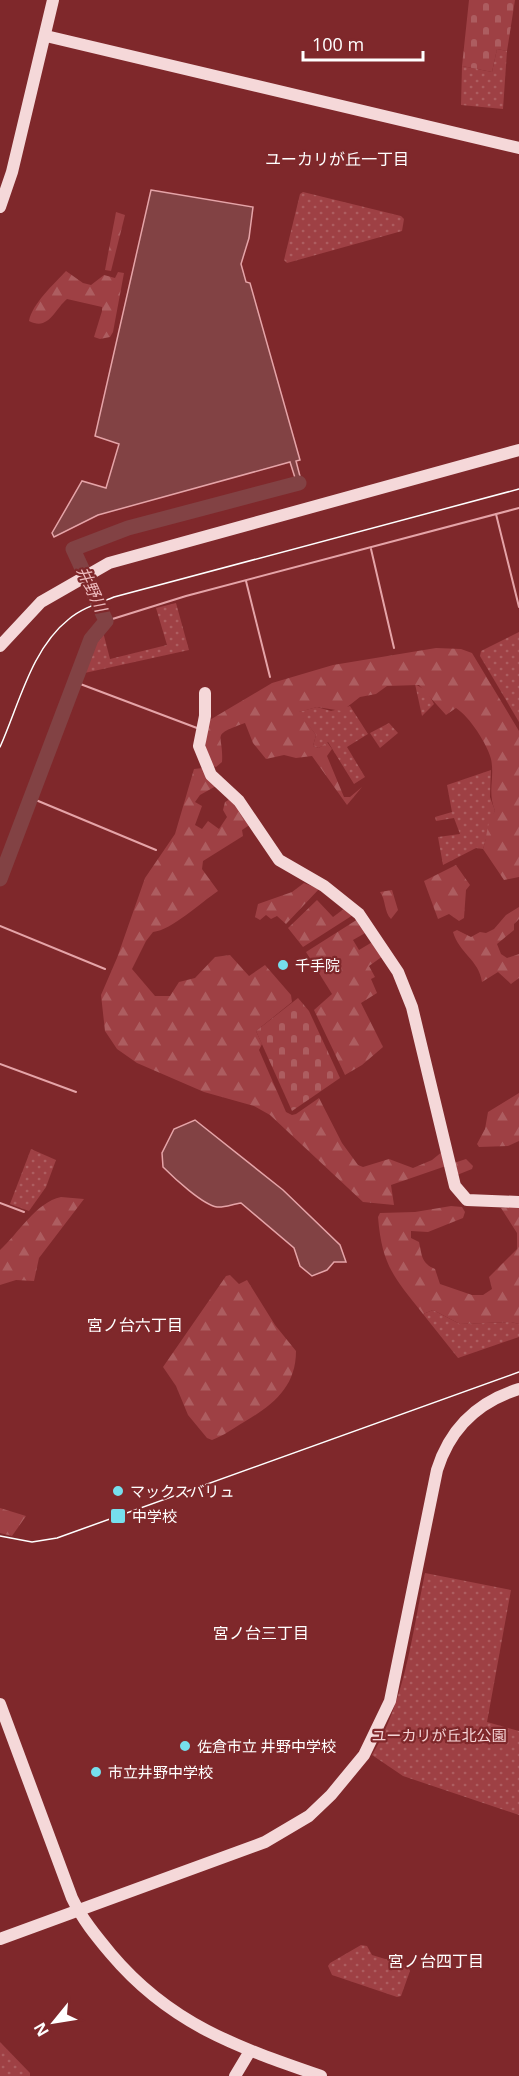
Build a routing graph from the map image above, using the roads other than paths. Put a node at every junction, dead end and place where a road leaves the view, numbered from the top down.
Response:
1 (53, 0) edge
2 (46, 36) junction
3 (519, 148) edge
4 (0, 207) edge
5 (519, 450) edge
6 (0, 646) edge
7 (205, 693) dead end
8 (519, 1202) edge
9 (519, 1389) edge
10 (0, 1704) edge
11 (78, 1910) junction
12 (0, 1939) edge
13 (250, 2050) junction
14 (235, 2076) edge
15 (321, 2076) edge

1 - 2 street
2 - 3 street
2 - 4 street
5 - 6 street
7 - 8 street
9 - 11 street
10 - 11 street
11 - 12 street
11 - 13 street
13 - 14 street
13 - 15 street

